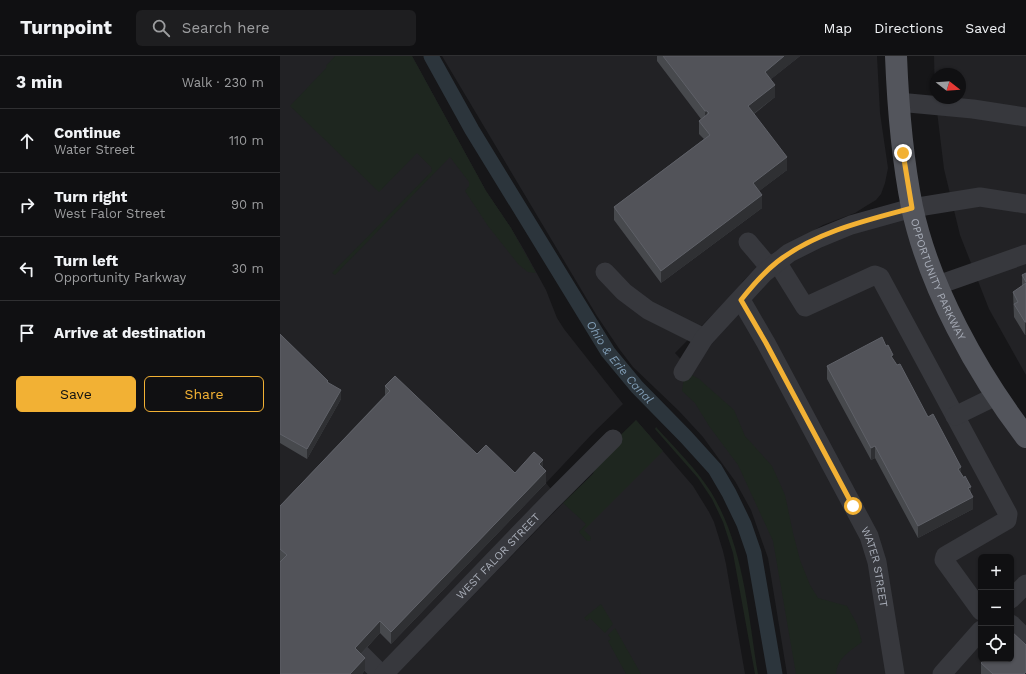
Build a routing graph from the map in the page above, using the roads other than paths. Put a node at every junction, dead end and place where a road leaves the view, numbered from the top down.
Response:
1 (896, 56) edge
2 (898, 102) junction
3 (1026, 118) edge
4 (1026, 204) edge
5 (912, 208) junction
6 (748, 242) dead end
7 (1026, 254) edge
8 (773, 265) junction
9 (605, 272) dead end
10 (938, 285) junction
11 (741, 300) junction
12 (704, 338) junction
13 (683, 372) dead end
14 (996, 396) junction
15 (955, 416) junction
16 (1026, 437) edge
17 (613, 439) dead end
18 (1026, 584) edge
19 (1014, 596) edge
20 (978, 607) edge
21 (1013, 626) edge
22 (978, 633) edge
23 (1026, 639) edge
24 (361, 654) edge
25 (383, 674) edge
26 (895, 674) edge
27 (942, 674) edge

1 - 2 main road, OPPORTUNITY PARKWAY
2 - 3 street
2 - 5 main road, OPPORTUNITY PARKWAY
4 - 5 street
5 - 8 street
5 - 10 main road, OPPORTUNITY PARKWAY
6 - 8 street
7 - 10 street
8 - 11 street
8 - 15 street
9 - 12 street
10 - 14 main road, OPPORTUNITY PARKWAY
11 - 12 street
11 - 26 street, WATER STREET
12 - 13 street
14 - 15 street
14 - 16 main road, OPPORTUNITY PARKWAY
15 - 20 street
17 - 25 street, WEST FALOR STREET
18 - 19 street
21 - 23 street
22 - 27 street
24 - 25 street

